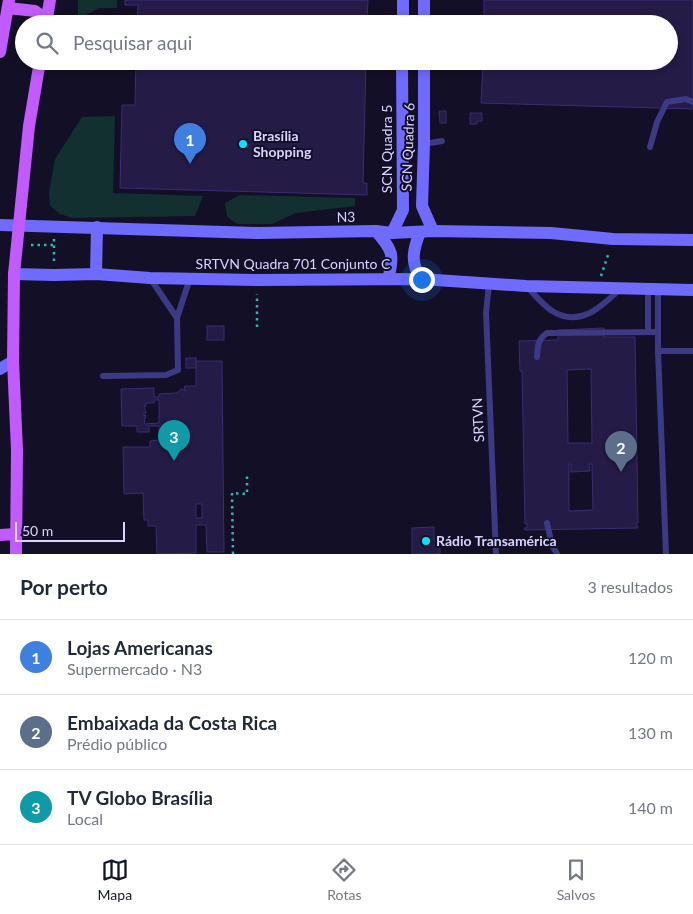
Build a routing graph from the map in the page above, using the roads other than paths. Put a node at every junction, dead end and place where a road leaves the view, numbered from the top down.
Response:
1 (50, 0) edge
2 (403, 0) edge
3 (424, 0) edge
4 (9, 4) edge
5 (39, 15) edge
6 (48, 15) edge
7 (403, 15) edge
8 (424, 15) edge
9 (0, 52) edge
10 (38, 70) edge
11 (402, 70) edge
12 (424, 70) edge
13 (693, 102) edge
14 (442, 141) dead end
15 (424, 144) junction
16 (650, 146) dead end
17 (0, 225) edge
18 (19, 225) junction
19 (97, 227) junction
20 (433, 231) junction
21 (376, 232) junction
22 (420, 232) junction
23 (392, 233) junction
24 (693, 240) edge
25 (14, 274) junction
26 (96, 274) junction
27 (150, 278) junction
28 (190, 278) junction
29 (388, 278) junction
30 (421, 279) junction
31 (489, 284) junction
32 (526, 286) junction
33 (622, 287) junction
34 (653, 289) junction
35 (693, 290) edge
36 (176, 318) junction
37 (648, 332) junction
38 (658, 332) junction
39 (658, 351) junction
40 (693, 351) edge
41 (537, 358) dead end
42 (13, 361) junction
43 (0, 369) edge
44 (103, 376) dead end
45 (547, 523) dead end
46 (16, 534) junction
47 (0, 535) edge
48 (16, 554) edge
49 (496, 554) edge
50 (557, 554) edge
51 (666, 554) edge

1 - 6 main road
2 - 7 street
3 - 8 street
4 - 5 main road
4 - 9 main road
10 - 18 main road
11 - 23 street, SCN Quadra 5
12 - 15 street, SCN Quadra 6
13 - 16 lane
14 - 15 lane
15 - 20 street, SCN Quadra 6
17 - 18 street, N3
18 - 19 street, N3
18 - 25 main road
19 - 21 street, N3
19 - 26 street
20 - 22 street, N3
20 - 24 street, N3
21 - 23 street, N3
21 - 29 street
22 - 23 street, N3
22 - 30 street
25 - 26 street, SRTVN Quadra 701 Conjunto C
25 - 42 main road
26 - 27 street, SRTVN Quadra 701 Conjunto C
27 - 28 street, SRTVN Quadra 701 Conjunto C
27 - 36 lane
28 - 29 street, SRTVN Quadra 701 Conjunto C
28 - 36 lane
29 - 30 street, SRTVN Quadra 701 Conjunto C
30 - 31 street, SRTVN Quadra 701 Conjunto C
31 - 32 street, SRTVN Quadra 701 Conjunto C
31 - 49 lane, SRTVN
32 - 33 street, SRTVN Quadra 701 Conjunto C
32 - 33 lane
33 - 34 street, SRTVN Quadra 701 Conjunto C
34 - 35 street, SRTVN Quadra 701 Conjunto C
34 - 37 lane
34 - 38 lane
36 - 44 lane
37 - 38 lane
37 - 41 lane
38 - 39 lane
39 - 40 lane
39 - 51 lane
42 - 43 street
42 - 46 main road
45 - 50 lane
46 - 47 main road
46 - 48 main road

